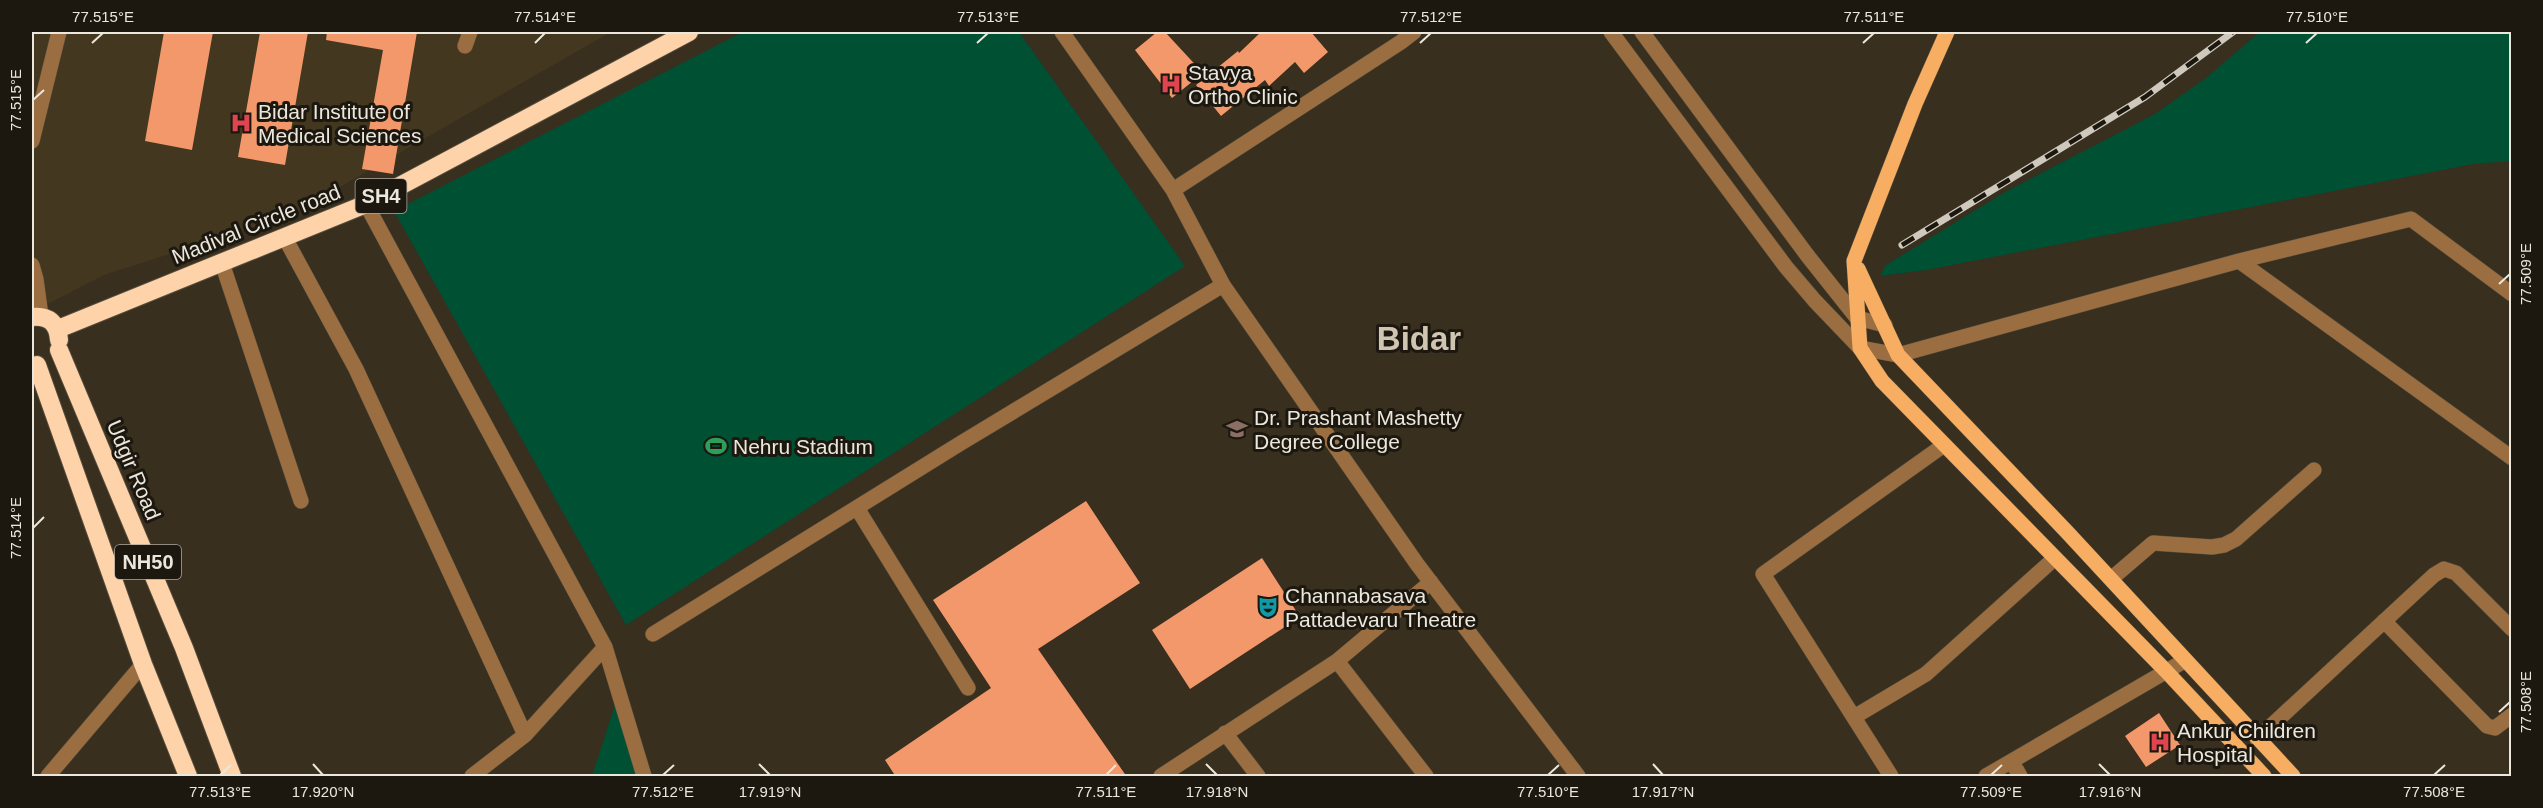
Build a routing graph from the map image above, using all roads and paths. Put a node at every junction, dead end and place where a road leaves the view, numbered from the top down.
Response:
1 (59, 32) edge
2 (470, 32) edge
3 (688, 32) edge
4 (1062, 32) edge
5 (1414, 32) edge
6 (1611, 32) edge
7 (1642, 32) edge
8 (1947, 32) edge
9 (1396, 37) edge
10 (465, 46) dead end
11 (32, 141) edge
12 (1173, 190) junction
13 (366, 204) junction
14 (285, 238) junction
15 (1854, 261) junction
16 (2239, 261) junction
17 (222, 263) junction
18 (32, 265) edge
19 (1223, 285) junction
20 (2511, 294) edge
21 (36, 317) edge
22 (1857, 318) junction
23 (1885, 325) junction
24 (58, 329) junction
25 (1860, 348) junction
26 (59, 350) junction
27 (1898, 355) junction
28 (34, 364) edge
29 (1944, 445) junction
30 (2511, 458) edge
31 (2314, 470) dead end
32 (301, 501) dead end
33 (857, 508) junction
34 (2055, 558) junction
35 (2111, 579) junction
36 (1431, 582) junction
37 (2384, 621) junction
38 (2511, 629) edge
39 (653, 634) dead end
40 (605, 647) junction
41 (1337, 661) junction
42 (2184, 661) junction
43 (143, 664) junction
44 (2166, 671) junction
45 (968, 688) dead end
46 (2511, 715) edge
47 (1854, 717) junction
48 (1225, 733) junction
49 (525, 735) junction
50 (2257, 739) junction
51 (2012, 762) junction
52 (48, 777) edge
53 (188, 777) edge
54 (232, 777) edge
55 (472, 777) edge
56 (644, 777) edge
57 (1161, 777) edge
58 (1258, 777) edge
59 (1426, 777) edge
60 (1578, 777) edge
61 (1892, 777) edge
62 (1986, 777) edge
63 (2020, 777) edge
64 (2264, 777) edge
65 (2293, 777) edge

1 - 11 street
2 - 10 street
3 - 13 highway, Madival Circle road / SH4
4 - 12 street
5 - 9 street
6 - 25 street
7 - 22 street
8 - 15 main road
9 - 12 street
12 - 19 street
13 - 14 highway, Madival Circle road / SH4
13 - 40 street
14 - 17 highway, Madival Circle road / SH4
14 - 49 street
15 - 22 main road
15 - 23 main road
16 - 20 street
16 - 27 street
16 - 30 street
17 - 24 highway, Madival Circle road / SH4
17 - 32 street
18 - 21 street
19 - 33 street
19 - 36 street
21 - 24 highway
22 - 23 street
22 - 25 main road
23 - 27 main road
24 - 26 highway, NH50
25 - 27 street
25 - 29 main road
26 - 28 highway, NH50
26 - 54 highway, Udgir Road / NH50
27 - 35 main road
28 - 43 highway, NH50
29 - 34 main road
29 - 47 street
31 - 35 street
33 - 39 street
33 - 45 street
34 - 44 main road
34 - 47 street
35 - 42 main road
36 - 41 street
36 - 60 street
37 - 38 street
37 - 46 street
37 - 50 street
40 - 49 street
40 - 56 street
41 - 48 street
41 - 59 street
42 - 44 street
42 - 50 main road
43 - 52 street
43 - 53 highway, NH50
44 - 51 street
44 - 64 main road
47 - 61 street
48 - 57 street
48 - 58 street
49 - 55 street
50 - 65 main road
51 - 62 street
51 - 63 street

